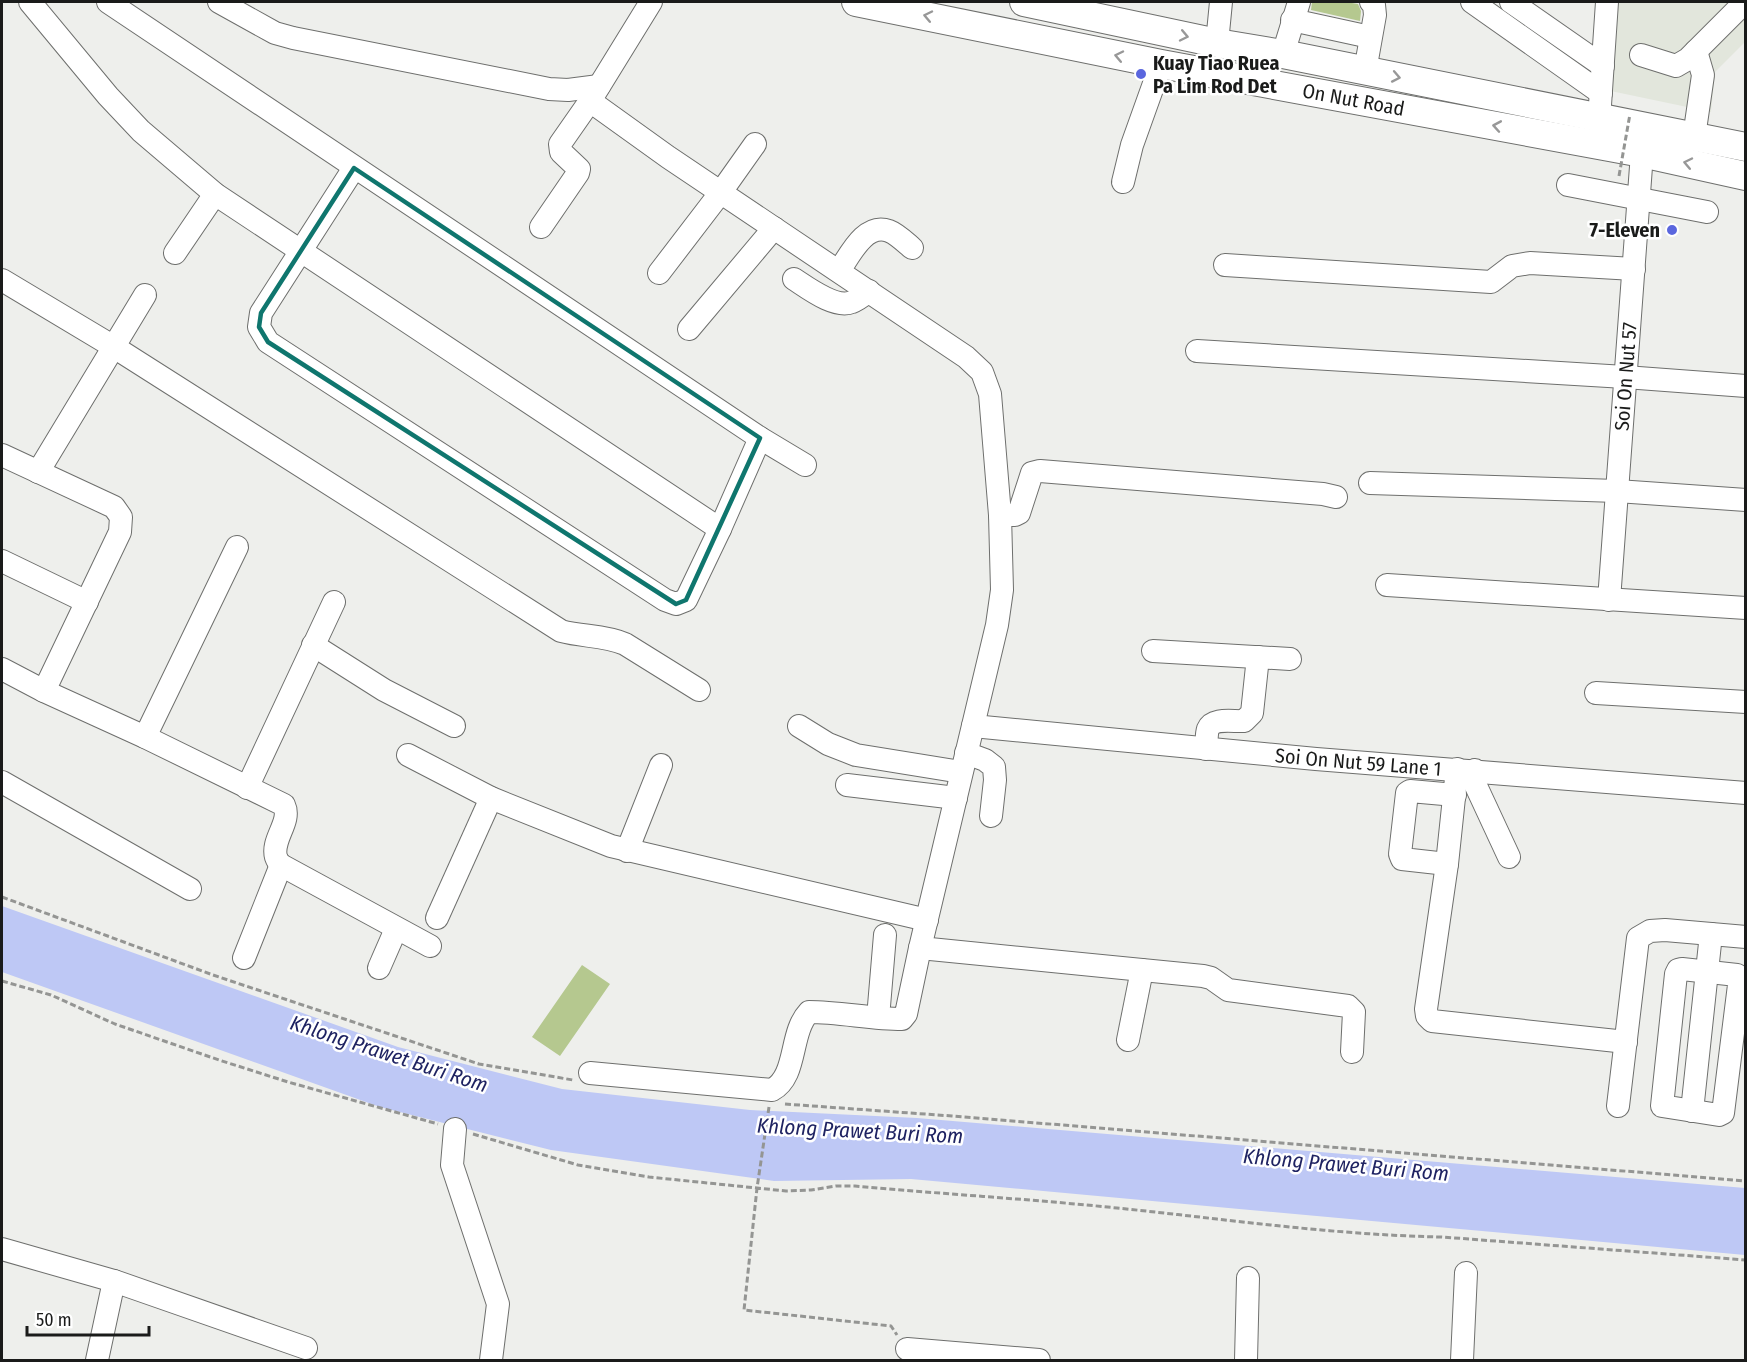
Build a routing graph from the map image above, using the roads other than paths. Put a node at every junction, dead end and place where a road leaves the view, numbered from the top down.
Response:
1 (30, 2) edge
2 (108, 2) edge
3 (219, 2) edge
4 (651, 2) edge
5 (856, 2) edge
6 (1024, 2) edge
7 (1221, 2) edge
8 (1371, 2) edge
9 (1472, 2) edge
10 (1511, 2) edge
11 (1607, 2) edge
12 (1745, 2) edge
13 (1296, 11) edge
14 (1370, 37) junction
15 (1217, 43) junction
16 (1696, 51) junction
17 (1283, 54) junction
18 (1641, 55) dead end
19 (1161, 64) junction
20 (1603, 66) junction
21 (1365, 71) junction
22 (595, 94) junction
23 (1600, 105) junction
24 (1694, 136) junction
25 (755, 144) dead end
26 (1746, 147) edge
27 (1642, 153) junction
28 (354, 168) junction
29 (1746, 176) edge
30 (1123, 182) dead end
31 (1568, 185) dead end
32 (721, 192) junction
33 (216, 194) junction
34 (1639, 200) junction
35 (1707, 212) dead end
36 (541, 227) dead end
37 (774, 228) junction
38 (912, 248) dead end
39 (300, 250) junction
40 (175, 253) dead end
41 (1226, 265) dead end
42 (1634, 269) junction
43 (839, 271) junction
44 (659, 273) dead end
45 (794, 279) dead end
46 (2, 280) edge
47 (869, 291) junction
48 (145, 295) dead end
49 (689, 328) dead end
50 (114, 347) junction
51 (1197, 351) dead end
52 (1625, 377) junction
53 (1746, 386) edge
54 (760, 438) junction
55 (2, 455) edge
56 (805, 465) dead end
57 (38, 472) junction
58 (1370, 483) dead end
59 (1617, 491) junction
60 (1336, 497) dead end
61 (1746, 500) edge
62 (1000, 515) junction
63 (720, 529) junction
64 (237, 547) dead end
65 (2, 561) edge
66 (1387, 585) dead end
67 (1609, 600) junction
68 (87, 602) junction
69 (334, 602) dead end
70 (1746, 608) edge
71 (313, 645) junction
72 (1153, 651) dead end
73 (1258, 657) junction
74 (1290, 659) dead end
75 (2, 669) edge
76 (699, 690) dead end
77 (44, 691) junction
78 (1596, 693) dead end
79 (1746, 702) edge
80 (454, 726) dead end
81 (799, 726) dead end
82 (973, 726) junction
83 (146, 737) junction
84 (1206, 749) junction
85 (408, 755) dead end
86 (964, 763) junction
87 (661, 765) dead end
88 (1466, 769) junction
89 (2, 782) edge
90 (847, 785) dead end
91 (247, 788) junction
92 (1746, 793) edge
93 (1455, 795) junction
94 (491, 798) junction
95 (956, 798) junction
96 (991, 816) dead end
97 (621, 849) junction
98 (1509, 857) dead end
99 (1447, 864) junction
100 (281, 865) junction
101 (190, 889) dead end
102 (437, 918) dead end
103 (927, 920) junction
104 (396, 929) junction
105 (1711, 934) junction
106 (885, 935) dead end
107 (1746, 937) edge
108 (430, 946) dead end
109 (920, 948) junction
110 (244, 958) dead end
111 (379, 968) dead end
112 (882, 968) junction
113 (1142, 970) junction
114 (1708, 972) junction
115 (915, 974) junction
116 (879, 1006) dead end
117 (1128, 1040) dead end
118 (1626, 1042) junction
119 (1352, 1052) dead end
120 (584, 1077) road end
121 (1618, 1106) dead end
122 (1692, 1111) junction
123 (455, 1129) road end
124 (2, 1250) edge
125 (1466, 1273) dead end
126 (1248, 1278) dead end
127 (114, 1281) junction
128 (306, 1348) dead end
129 (907, 1349) road end
130 (939, 1356) edge
131 (97, 1360) edge
132 (491, 1360) edge
133 (1038, 1360) edge
134 (1246, 1360) edge
135 (1462, 1360) edge

1 - 33 street
2 - 28 street
3 - 22 street
4 - 22 street
19 -> 5 main road, On Nut Road
6 -> 15 main road, On Nut Road
7 - 15 street
8 - 14 street
9 - 23 street
10 - 20 street
11 - 20 street
12 - 16 street
13 - 14 street
13 - 17 street
14 - 21 street
15 - 17 main road, On Nut Road
16 - 18 street
16 - 24 street
17 - 21 main road, On Nut Road
27 -> 19 main road, On Nut Road
19 - 30 street
20 - 23 street
21 -> 23 main road, On Nut Road
22 - 32 street
22 - 36 street
23 - 24 main road, On Nut Road
24 - 26 main road, On Nut Road
25 - 32 street
29 -> 27 main road, On Nut Road
27 - 34 street, Soi On Nut 57
28 - 39 street
28 - 54 street
31 - 34 street
32 - 37 street
32 - 44 street
33 - 39 street
33 - 40 street
34 - 35 street
34 - 42 street, Soi On Nut 57
37 - 43 street
37 - 49 street
38 - 43 street
39 - 63 street
39 - 63 street
41 - 42 street
42 - 52 street, Soi On Nut 57
43 - 47 street
45 - 47 street
46 - 50 street
47 - 62 street
48 - 50 street
50 - 57 street
50 - 76 street
51 - 52 street
52 - 53 street
52 - 59 street, Soi On Nut 57
54 - 56 street
54 - 63 street
55 - 57 street
57 - 68 street
58 - 59 street
59 - 61 street
59 - 67 street, Soi On Nut 57
60 - 62 street
62 - 82 street
64 - 83 street
65 - 68 street
66 - 67 street
67 - 70 street
68 - 77 street
69 - 71 street
71 - 80 street
71 - 91 street
72 - 73 street
73 - 74 street
73 - 84 street
75 - 77 street
77 - 83 street
78 - 79 street
81 - 86 street
82 - 84 street, Soi On Nut 59 Lane 1
82 - 86 street
83 - 91 street
84 - 88 street, Soi On Nut 59 Lane 1
85 - 94 street
86 - 95 street
86 - 96 street
87 - 97 street
88 - 92 street, Soi On Nut 59 Lane 1
88 - 93 street
88 - 98 street
89 - 101 street
90 - 95 street
91 - 100 street
93 - 99 street
93 - 99 street
94 - 97 street
94 - 102 street
95 - 103 street
97 - 103 street
99 - 118 street
100 - 104 street
100 - 110 street
103 - 109 street
104 - 108 street
104 - 111 street
105 - 107 street
105 - 114 street
105 - 118 street
106 - 112 street
109 - 113 street
109 - 115 street
112 - 115 street
112 - 116 street
113 - 117 street
113 - 119 street
114 - 122 street
114 - 122 street
114 - 122 street
115 - 120 street
118 - 121 street
123 - 132 street
124 - 127 street
125 - 135 street
126 - 134 street
127 - 128 street
127 - 131 street
129 - 130 street
130 - 133 street

